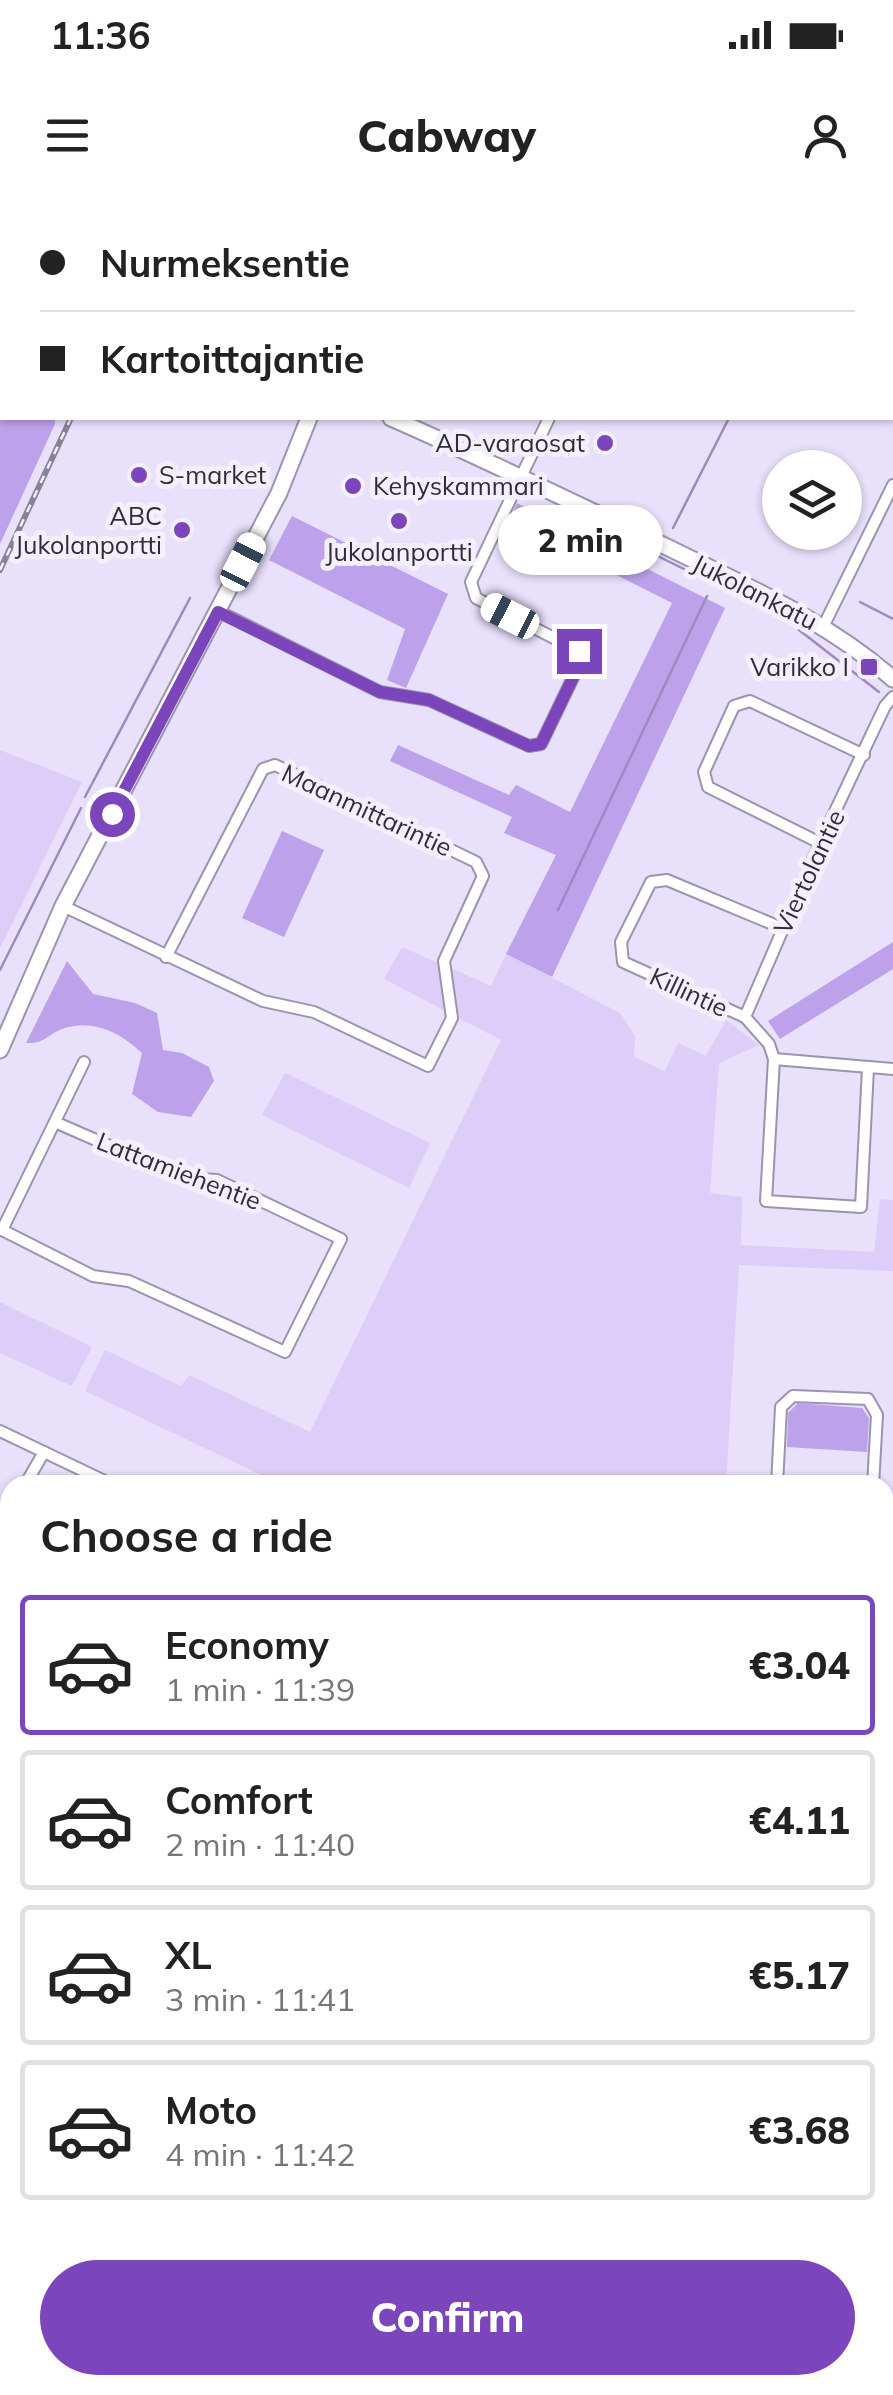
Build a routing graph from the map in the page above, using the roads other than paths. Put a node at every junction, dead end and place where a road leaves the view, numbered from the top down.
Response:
1 (307, 420) edge
2 (395, 420) edge
3 (548, 420) edge
4 (522, 477) junction
5 (893, 485) edge
6 (218, 612) junction
7 (824, 625) junction
8 (893, 679) edge
9 (893, 696) edge
10 (864, 755) junction
11 (820, 843) junction
12 (63, 906) junction
13 (782, 928) junction
14 (166, 957) junction
15 (744, 1018) junction
16 (0, 1050) edge
17 (774, 1059) junction
18 (84, 1062) dead end
19 (868, 1068) junction
20 (893, 1069) edge
21 (57, 1123) junction
22 (1, 1230) edge
23 (0, 1432) edge
24 (44, 1452) junction
25 (31, 1475) edge
26 (92, 1475) edge
27 (778, 1475) edge
28 (874, 1475) edge

1 - 6 street
2 - 4 street, Jukolankatu
3 - 4 street
4 - 6 street
4 - 7 street, Jukolankatu
5 - 7 street
6 - 12 street
7 - 8 street, Jukolankatu
9 - 10 street, Viertolantie
10 - 11 street, Viertolantie
10 - 11 street
11 - 13 street, Viertolantie
12 - 14 street, Maanmittarintie
12 - 16 street
13 - 15 street, Viertolantie
13 - 15 street, Killintie
14 - 14 street, Maanmittarintie
15 - 17 street
17 - 19 street
17 - 19 street
18 - 21 street, Lattamiehentie
19 - 20 street
21 - 22 street, Lattamiehentie
21 - 22 street, Lattamiehentie
23 - 24 street
24 - 25 street
24 - 26 street
27 - 28 street

